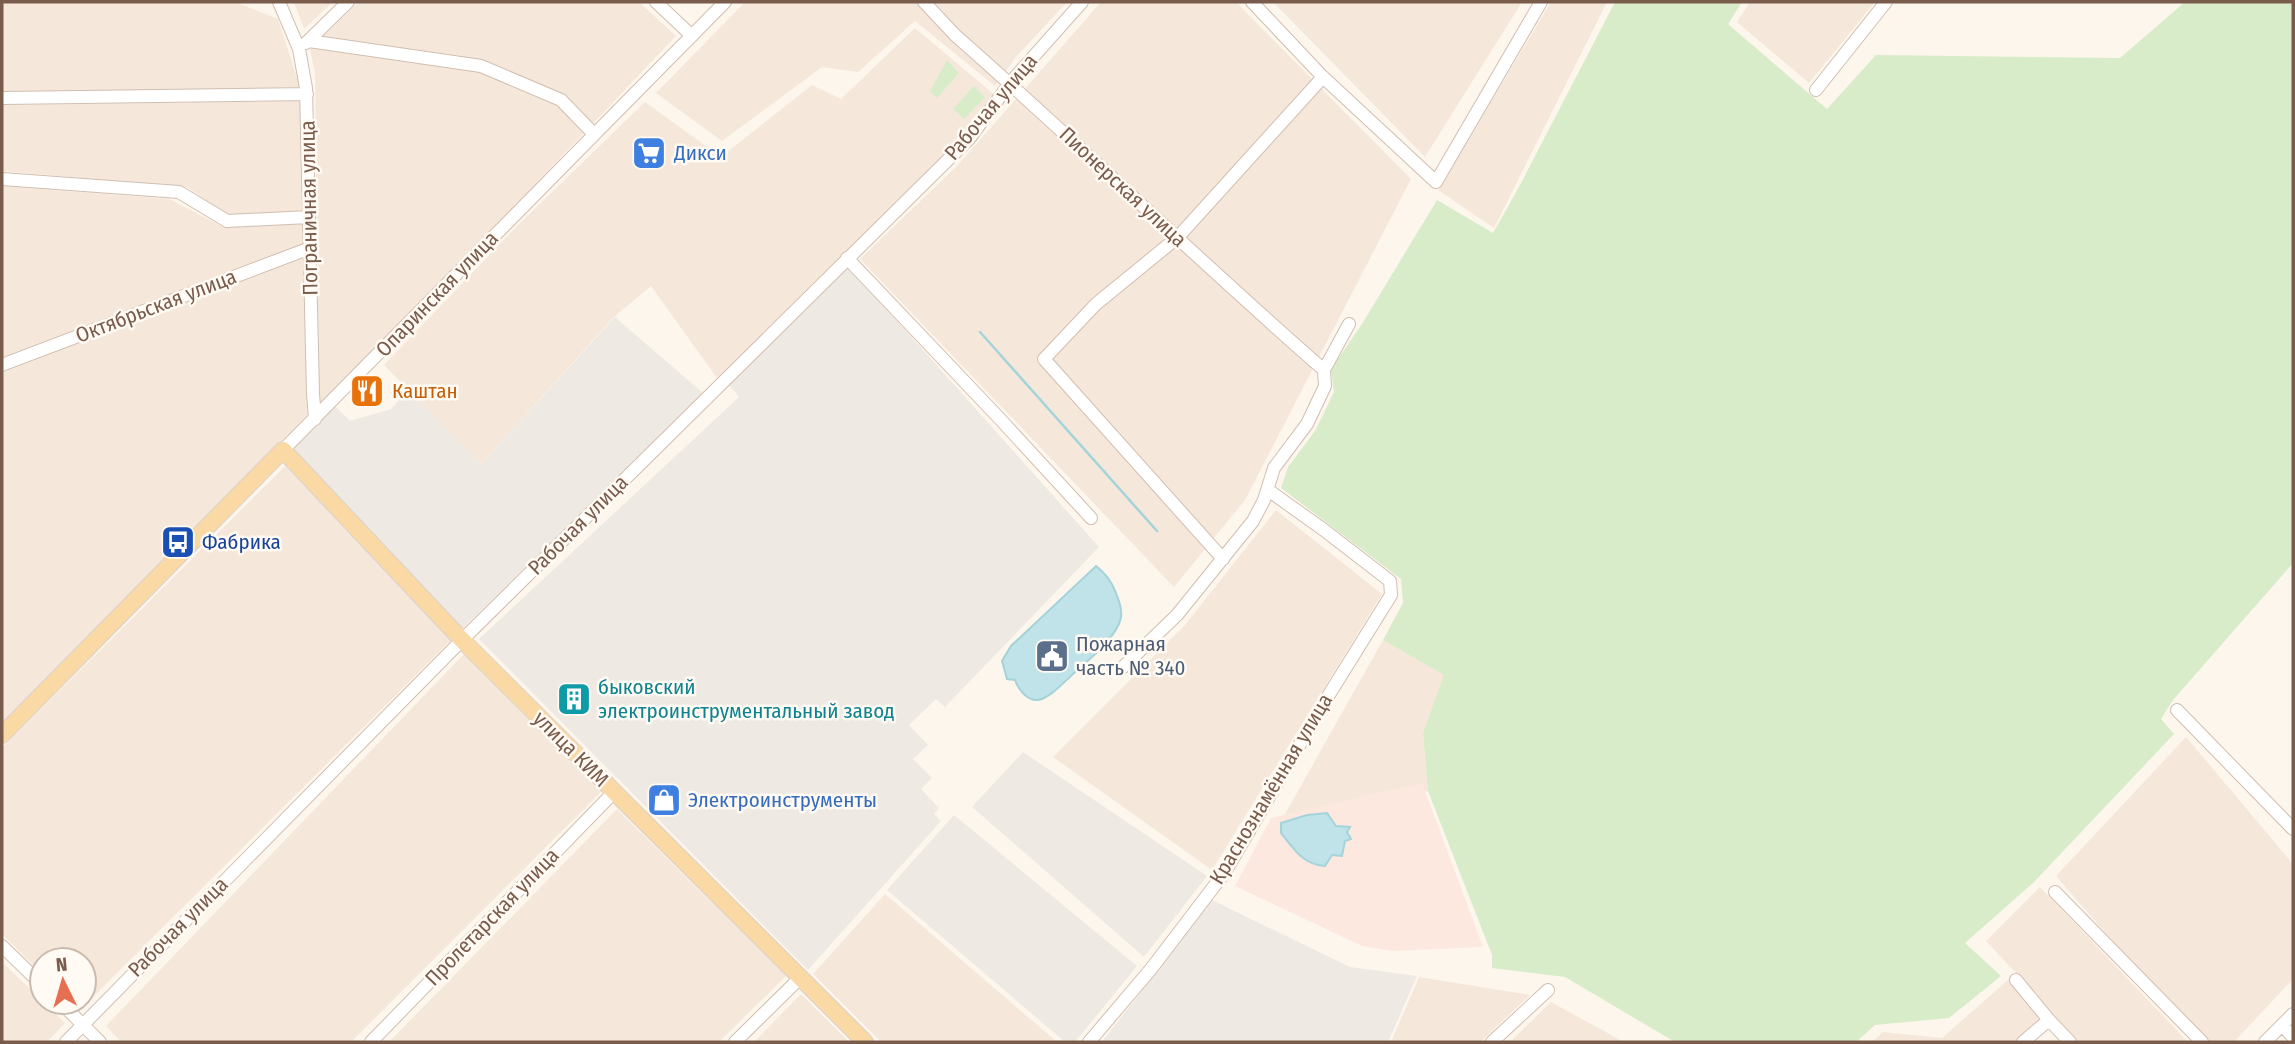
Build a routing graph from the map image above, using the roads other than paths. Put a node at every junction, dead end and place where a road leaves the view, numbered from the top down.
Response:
1 (278, 2) edge
2 (348, 2) edge
3 (656, 2) edge
4 (725, 2) edge
5 (924, 2) edge
6 (1082, 2) edge
7 (1252, 2) edge
8 (1541, 2) edge
9 (1886, 2) edge
10 (692, 36) junction
11 (304, 45) junction
12 (1323, 76) junction
13 (1010, 83) junction
14 (1816, 90) dead end
15 (307, 94) junction
16 (2, 98) edge
17 (594, 134) junction
18 (2, 179) edge
19 (309, 217) junction
20 (1178, 237) junction
21 (310, 248) junction
22 (848, 258) junction
23 (1349, 324) dead end
24 (2, 365) edge
25 (1324, 370) junction
26 (315, 419) junction
27 (283, 450) junction
28 (1268, 490) junction
29 (1090, 518) dead end
30 (1223, 559) junction
31 (462, 640) junction
32 (1122, 668) dead end
33 (2177, 710) dead end
34 (2, 735) edge
35 (614, 792) junction
36 (2293, 829) edge
37 (2055, 892) dead end
38 (2, 946) edge
39 (28, 971) edge
40 (801, 977) junction
41 (2016, 980) dead end
42 (1548, 990) dead end
43 (2293, 1014) edge
44 (75, 1016) edge
45 (2049, 1020) junction
46 (83, 1024) junction
47 (2282, 1025) junction
48 (2293, 1037) edge
49 (66, 1042) edge
50 (100, 1042) edge
51 (371, 1042) edge
52 (736, 1042) edge
53 (866, 1042) edge
54 (1089, 1042) edge
55 (1492, 1042) edge
56 (2023, 1042) edge
57 (2070, 1042) edge
58 (2202, 1042) edge
59 (2265, 1042) edge

1 - 11 street, Пограничная улица
2 - 11 street
3 - 10 street
4 - 10 street, Опаринская улица
5 - 13 street, Пионерская улица
6 - 13 street, Рабочая улица
7 - 12 street
8 - 12 street
9 - 14 street
10 - 17 street, Опаринская улица
11 - 15 street, Пограничная улица
11 - 17 street
12 - 20 street
13 - 20 street, Пионерская улица
13 - 22 street, Рабочая улица
15 - 16 street
15 - 19 street, Пограничная улица
17 - 26 street, Опаринская улица
18 - 19 street
19 - 21 street, Пограничная улица
20 - 25 street, Пионерская улица
20 - 30 street
21 - 24 street, Октябрьская улица
21 - 26 street, Пограничная улица
22 - 29 street
22 - 31 street, Рабочая улица
23 - 25 street
25 - 28 street
26 - 27 street, Опаринская улица
27 - 31 main road, улица КИМ
27 - 34 main road, Опаринская улица
28 - 30 street
28 - 54 street, Краснознамённая улица
30 - 32 street
31 - 35 main road, улица КИМ
31 - 46 street, Рабочая улица
33 - 36 street
35 - 40 main road, улица КИМ
35 - 51 street, Пролетарская улица
37 - 58 street
38 - 39 street
40 - 52 street
40 - 53 main road, улица КИМ
41 - 45 street
42 - 55 street
43 - 47 street
44 - 46 street
45 - 56 street
45 - 57 street
46 - 49 street, Рабочая улица
46 - 50 street
47 - 48 street
47 - 59 street

